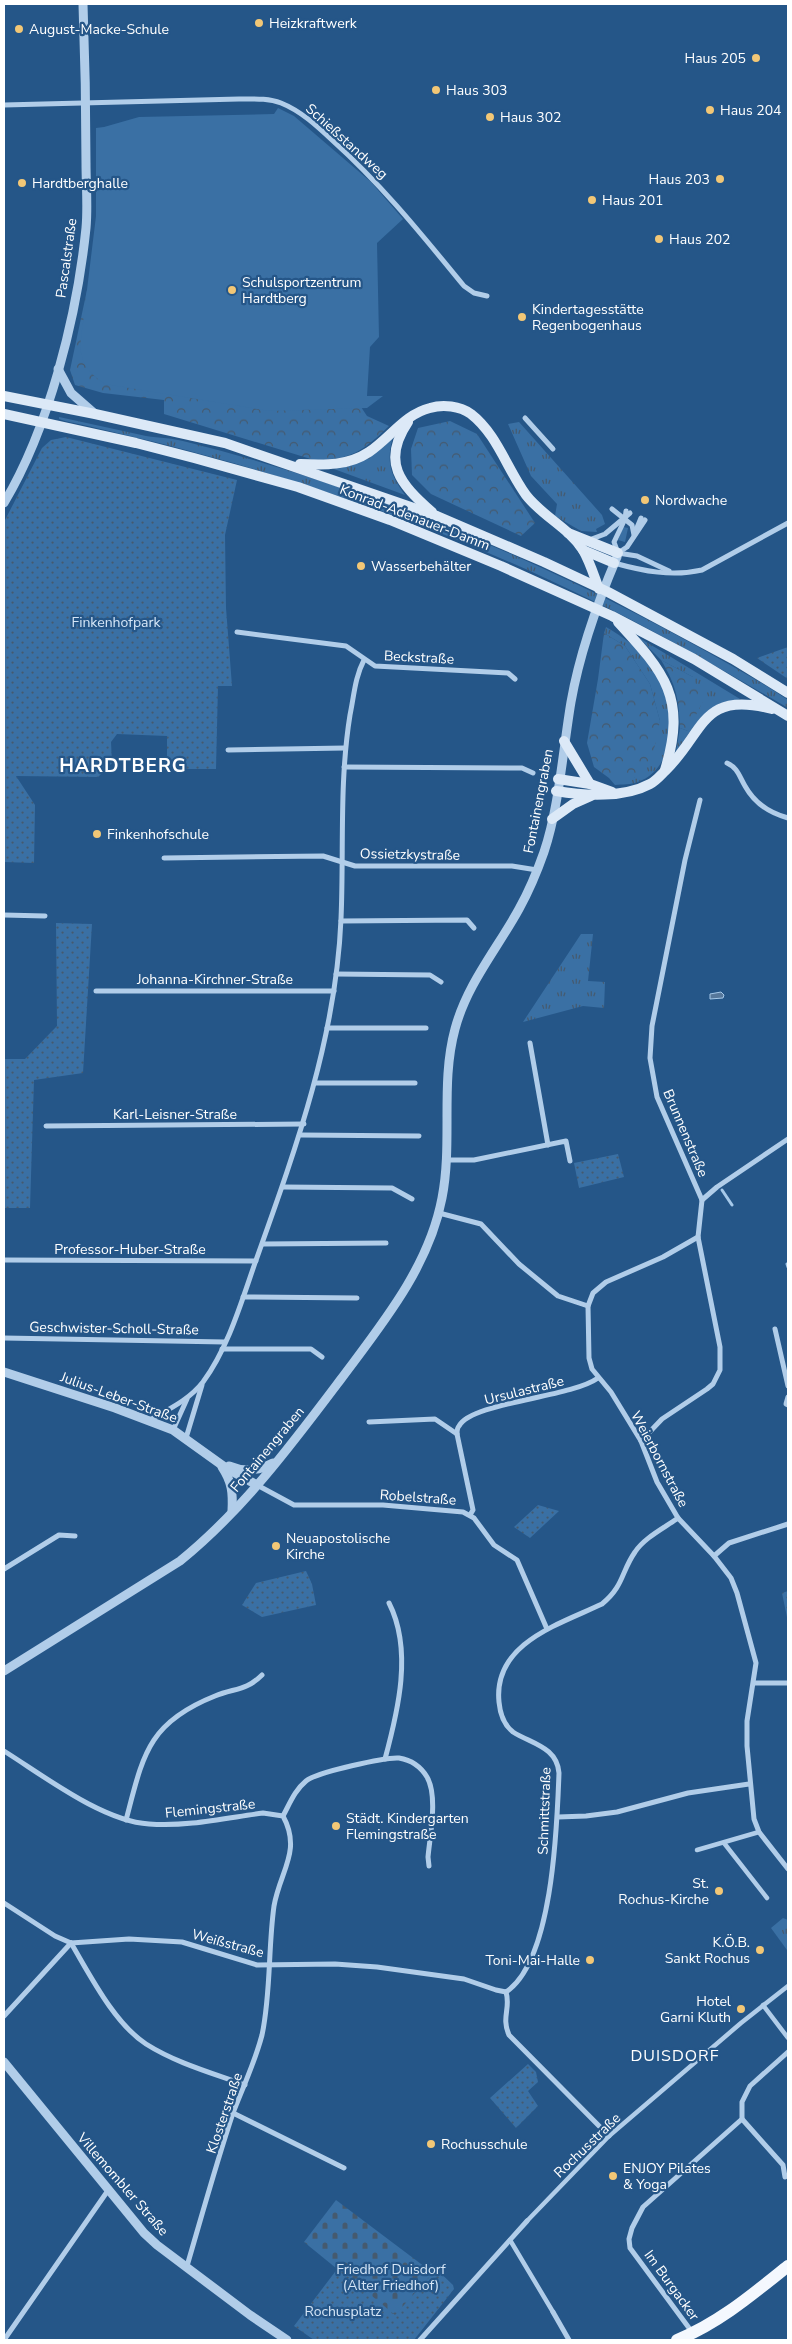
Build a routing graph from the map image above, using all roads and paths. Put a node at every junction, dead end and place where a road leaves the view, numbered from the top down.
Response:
1 (84, 4) edge
2 (85, 102) junction
3 (4, 105) edge
4 (487, 296) dead end
5 (58, 370) junction
6 (4, 396) edge
7 (47, 404) junction
8 (4, 414) edge
9 (95, 414) junction
10 (411, 417) junction
11 (525, 418) dead end
12 (41, 421) junction
13 (553, 448) dead end
14 (289, 464) junction
15 (4, 503) edge
16 (612, 509) dead end
17 (628, 512) dead end
18 (437, 516) junction
19 (625, 518) junction
20 (643, 519) dead end
21 (788, 522) edge
22 (634, 535) junction
23 (586, 545) junction
24 (615, 562) junction
25 (672, 573) junction
26 (601, 594) junction
27 (612, 616) junction
28 (237, 632) dead end
29 (364, 660) junction
30 (515, 679) dead end
31 (788, 693) edge
32 (785, 714) edge
33 (564, 741) junction
34 (345, 748) junction
35 (228, 750) dead end
36 (727, 763) dead end
37 (344, 767) junction
38 (665, 771) junction
39 (533, 773) dead end
40 (558, 779) junction
41 (590, 784) junction
42 (556, 791) junction
43 (613, 792) junction
44 (592, 795) junction
45 (700, 800) dead end
46 (788, 818) edge
47 (552, 819) junction
48 (164, 858) dead end
49 (342, 863) junction
50 (537, 870) junction
51 (4, 915) edge
52 (45, 916) dead end
53 (341, 921) junction
54 (474, 928) dead end
55 (336, 974) junction
56 (441, 982) dead end
57 (334, 990) junction
58 (96, 991) dead end
59 (327, 1028) junction
60 (426, 1028) dead end
61 (530, 1043) dead end
62 (415, 1082) dead end
63 (315, 1083) junction
64 (304, 1124) junction
65 (46, 1126) dead end
66 (301, 1135) junction
67 (419, 1136) dead end
68 (788, 1139) edge
69 (548, 1144) junction
70 (446, 1160) junction
71 (570, 1161) dead end
72 (283, 1187) junction
73 (412, 1199) dead end
74 (702, 1200) junction
75 (438, 1213) junction
76 (698, 1238) junction
77 (386, 1243) dead end
78 (263, 1244) junction
79 (4, 1260) edge
80 (256, 1261) junction
81 (243, 1297) junction
82 (357, 1298) dead end
83 (588, 1306) junction
84 (774, 1329) dead end
85 (4, 1338) edge
86 (225, 1342) junction
87 (222, 1349) junction
88 (322, 1357) dead end
89 (4, 1372) edge
90 (598, 1378) junction
91 (203, 1382) junction
92 (788, 1386) edge
93 (788, 1397) edge
94 (187, 1399) junction
95 (788, 1405) edge
96 (150, 1420) junction
97 (369, 1422) dead end
98 (174, 1430) junction
99 (457, 1434) junction
100 (186, 1438) junction
101 (641, 1441) junction
102 (218, 1461) junction
103 (278, 1461) junction
104 (251, 1470) junction
105 (257, 1485) junction
106 (232, 1511) junction
107 (470, 1515) junction
108 (678, 1518) junction
109 (788, 1524) edge
110 (75, 1536) dead end
111 (714, 1556) junction
112 (4, 1569) edge
113 (389, 1603) dead end
114 (548, 1629) junction
115 (4, 1671) edge
116 (262, 1675) dead end
117 (754, 1683) junction
118 (788, 1683) edge
119 (4, 1751) edge
120 (385, 1759) junction
121 (749, 1784) junction
122 (283, 1816) junction
123 (558, 1817) junction
124 (126, 1820) junction
125 (759, 1832) junction
126 (724, 1842) junction
127 (698, 1850) dead end
128 (430, 1866) dead end
129 (788, 1869) edge
130 (767, 1898) dead end
131 (4, 1903) edge
132 (71, 1943) junction
133 (270, 1965) junction
134 (788, 1986) edge
135 (506, 1992) junction
136 (763, 2005) junction
137 (4, 2016) edge
138 (788, 2038) edge
139 (788, 2052) edge
140 (4, 2062) edge
141 (245, 2085) junction
142 (233, 2114) junction
143 (742, 2119) junction
144 (609, 2136) junction
145 (344, 2168) dead end
146 (785, 2177) dead end
147 (109, 2189) junction
148 (527, 2221) joint
149 (510, 2240) junction
150 (186, 2266) junction
151 (788, 2266) edge
152 (554, 2312) joint
153 (693, 2334) junction
154 (4, 2340) edge
155 (287, 2340) edge
156 (420, 2340) edge
157 (569, 2340) edge
158 (677, 2340) edge

1 - 2 street, Pascalstraße
2 - 3 street, Schießstandweg
2 - 4 street, Schießstandweg
2 - 5 street, Pascalstraße
5 - 7 street, Pascalstraße
5 - 9 street
6 - 7 main road, Konrad-Adenauer-Damm
7 - 9 main road, Konrad-Adenauer-Damm
7 - 12 street, Pascalstraße
8 - 12 main road, Konrad-Adenauer-Damm
9 - 14 main road, Konrad-Adenauer-Damm
10 - 14 main road
10 - 18 main road
10 - 23 main road
11 - 13 street
12 - 15 street, Pascalstraße
12 - 27 main road, Konrad-Adenauer-Damm
14 - 18 main road, Konrad-Adenauer-Damm
16 - 19 street
17 - 19 street, Fontainengraben
18 - 31 main road, Konrad-Adenauer-Damm
19 - 22 street
19 - 23 street, Fontainengraben
19 - 24 street, Fontainengraben
20 - 22 street, Fontainengraben
21 - 25 street
22 - 24 street, Fontainengraben
23 - 24 main road
23 - 26 main road
24 - 25 street
24 - 25 street
24 - 26 street, Fontainengraben
26 - 33 street, Fontainengraben
27 - 32 main road, Konrad-Adenauer-Damm
27 - 38 main road
28 - 29 street, Beckstraße
29 - 30 street, Beckstraße
29 - 34 street
32 - 38 main road
33 - 40 street, Fontainengraben
33 - 41 main road
34 - 35 street
34 - 37 street
36 - 46 street
37 - 39 street
37 - 49 street
38 - 43 main road
40 - 41 main road
40 - 42 street, Fontainengraben
41 - 43 main road
42 - 44 main road
42 - 47 street, Fontainengraben
43 - 44 main road
44 - 47 main road
45 - 74 street, Brunnenstraße
47 - 50 street, Fontainengraben
48 - 49 street, Ossietzkystraße
49 - 50 street, Ossietzkystraße
49 - 53 street
50 - 70 street, Fontainengraben
51 - 52 street
53 - 54 street
53 - 55 street
55 - 56 street
55 - 57 street
57 - 58 street, Johanna-Kirchner-Straße
57 - 59 street
59 - 60 street
59 - 63 street
61 - 69 street
62 - 63 street
63 - 64 street
64 - 65 street, Karl-Leisner-Straße
64 - 66 street
66 - 67 street
66 - 72 street
68 - 74 street
69 - 70 street
69 - 71 street
70 - 75 street, Fontainengraben
72 - 73 street
72 - 78 street
74 - 76 street, Brunnenstraße
75 - 83 street
75 - 103 street, Fontainengraben
76 - 83 street
76 - 101 street, Brunnenstraße
77 - 78 street
78 - 80 street
79 - 80 street, Professor-Huber-Straße
80 - 81 street
81 - 82 street
81 - 86 street
83 - 90 street, Weierbornstraße
84 - 92 street
85 - 86 street, Geschwister-Scholl-Straße
86 - 87 street
87 - 88 street
87 - 91 street
89 - 96 street, Julius-Leber-Straße
90 - 99 street, Ursulastraße
90 - 101 street, Weierbornstraße
91 - 94 street
91 - 100 street
93 - 95 street
94 - 96 street
94 - 98 street
96 - 98 street, Julius-Leber-Straße
97 - 99 street
98 - 100 street, Julius-Leber-Straße
99 - 107 street
100 - 102 street, Julius-Leber-Straße
101 - 108 street, Weierbornstraße
102 - 104 street, Julius-Leber-Straße
102 - 105 street, Julius-Leber-Straße
102 - 106 street, Julius-Leber-Straße
103 - 104 street, Julius-Leber-Straße
103 - 105 street, Fontainengraben
104 - 105 street
105 - 106 street, Fontainengraben
105 - 107 street, Robelstraße
106 - 115 street, Fontainengraben
107 - 114 street, Robelstraße
108 - 111 street, Weierbornstraße
108 - 114 street, Schmittstraße
109 - 111 street
110 - 112 street
111 - 117 street, Weierbornstraße
113 - 120 street
114 - 123 street, Schmittstraße
116 - 124 street
117 - 118 street
117 - 121 street, Weierbornstraße
119 - 124 street, Flemingstraße
120 - 122 street
120 - 128 street
121 - 123 street
121 - 125 street, Weierbornstraße
122 - 124 street, Flemingstraße
122 - 133 street
123 - 135 street, Schmittstraße
125 - 126 street
125 - 129 street, Weierbornstraße
126 - 127 street
126 - 130 street
131 - 132 street
132 - 133 street, Weißstraße
132 - 137 street
132 - 141 street
133 - 135 street, Weißstraße
133 - 141 street, Klosterstraße
134 - 136 street, Rochusstraße
135 - 144 street
136 - 138 street
136 - 144 street, Rochusstraße
139 - 143 street
140 - 147 street, Villemombler Straße
141 - 142 street, Klosterstraße
142 - 145 street
142 - 150 street, Klosterstraße
143 - 146 street
143 - 153 street, Im Burgacker
144 - 148 street, Rochusstraße
147 - 150 street, Villemombler Straße
147 - 154 street
148 - 149 street, Rochusstraße
149 - 152 street
149 - 156 street, Rochusstraße
150 - 155 street, Villemombler Straße
151 - 153 main road
152 - 157 street
153 - 158 main road

